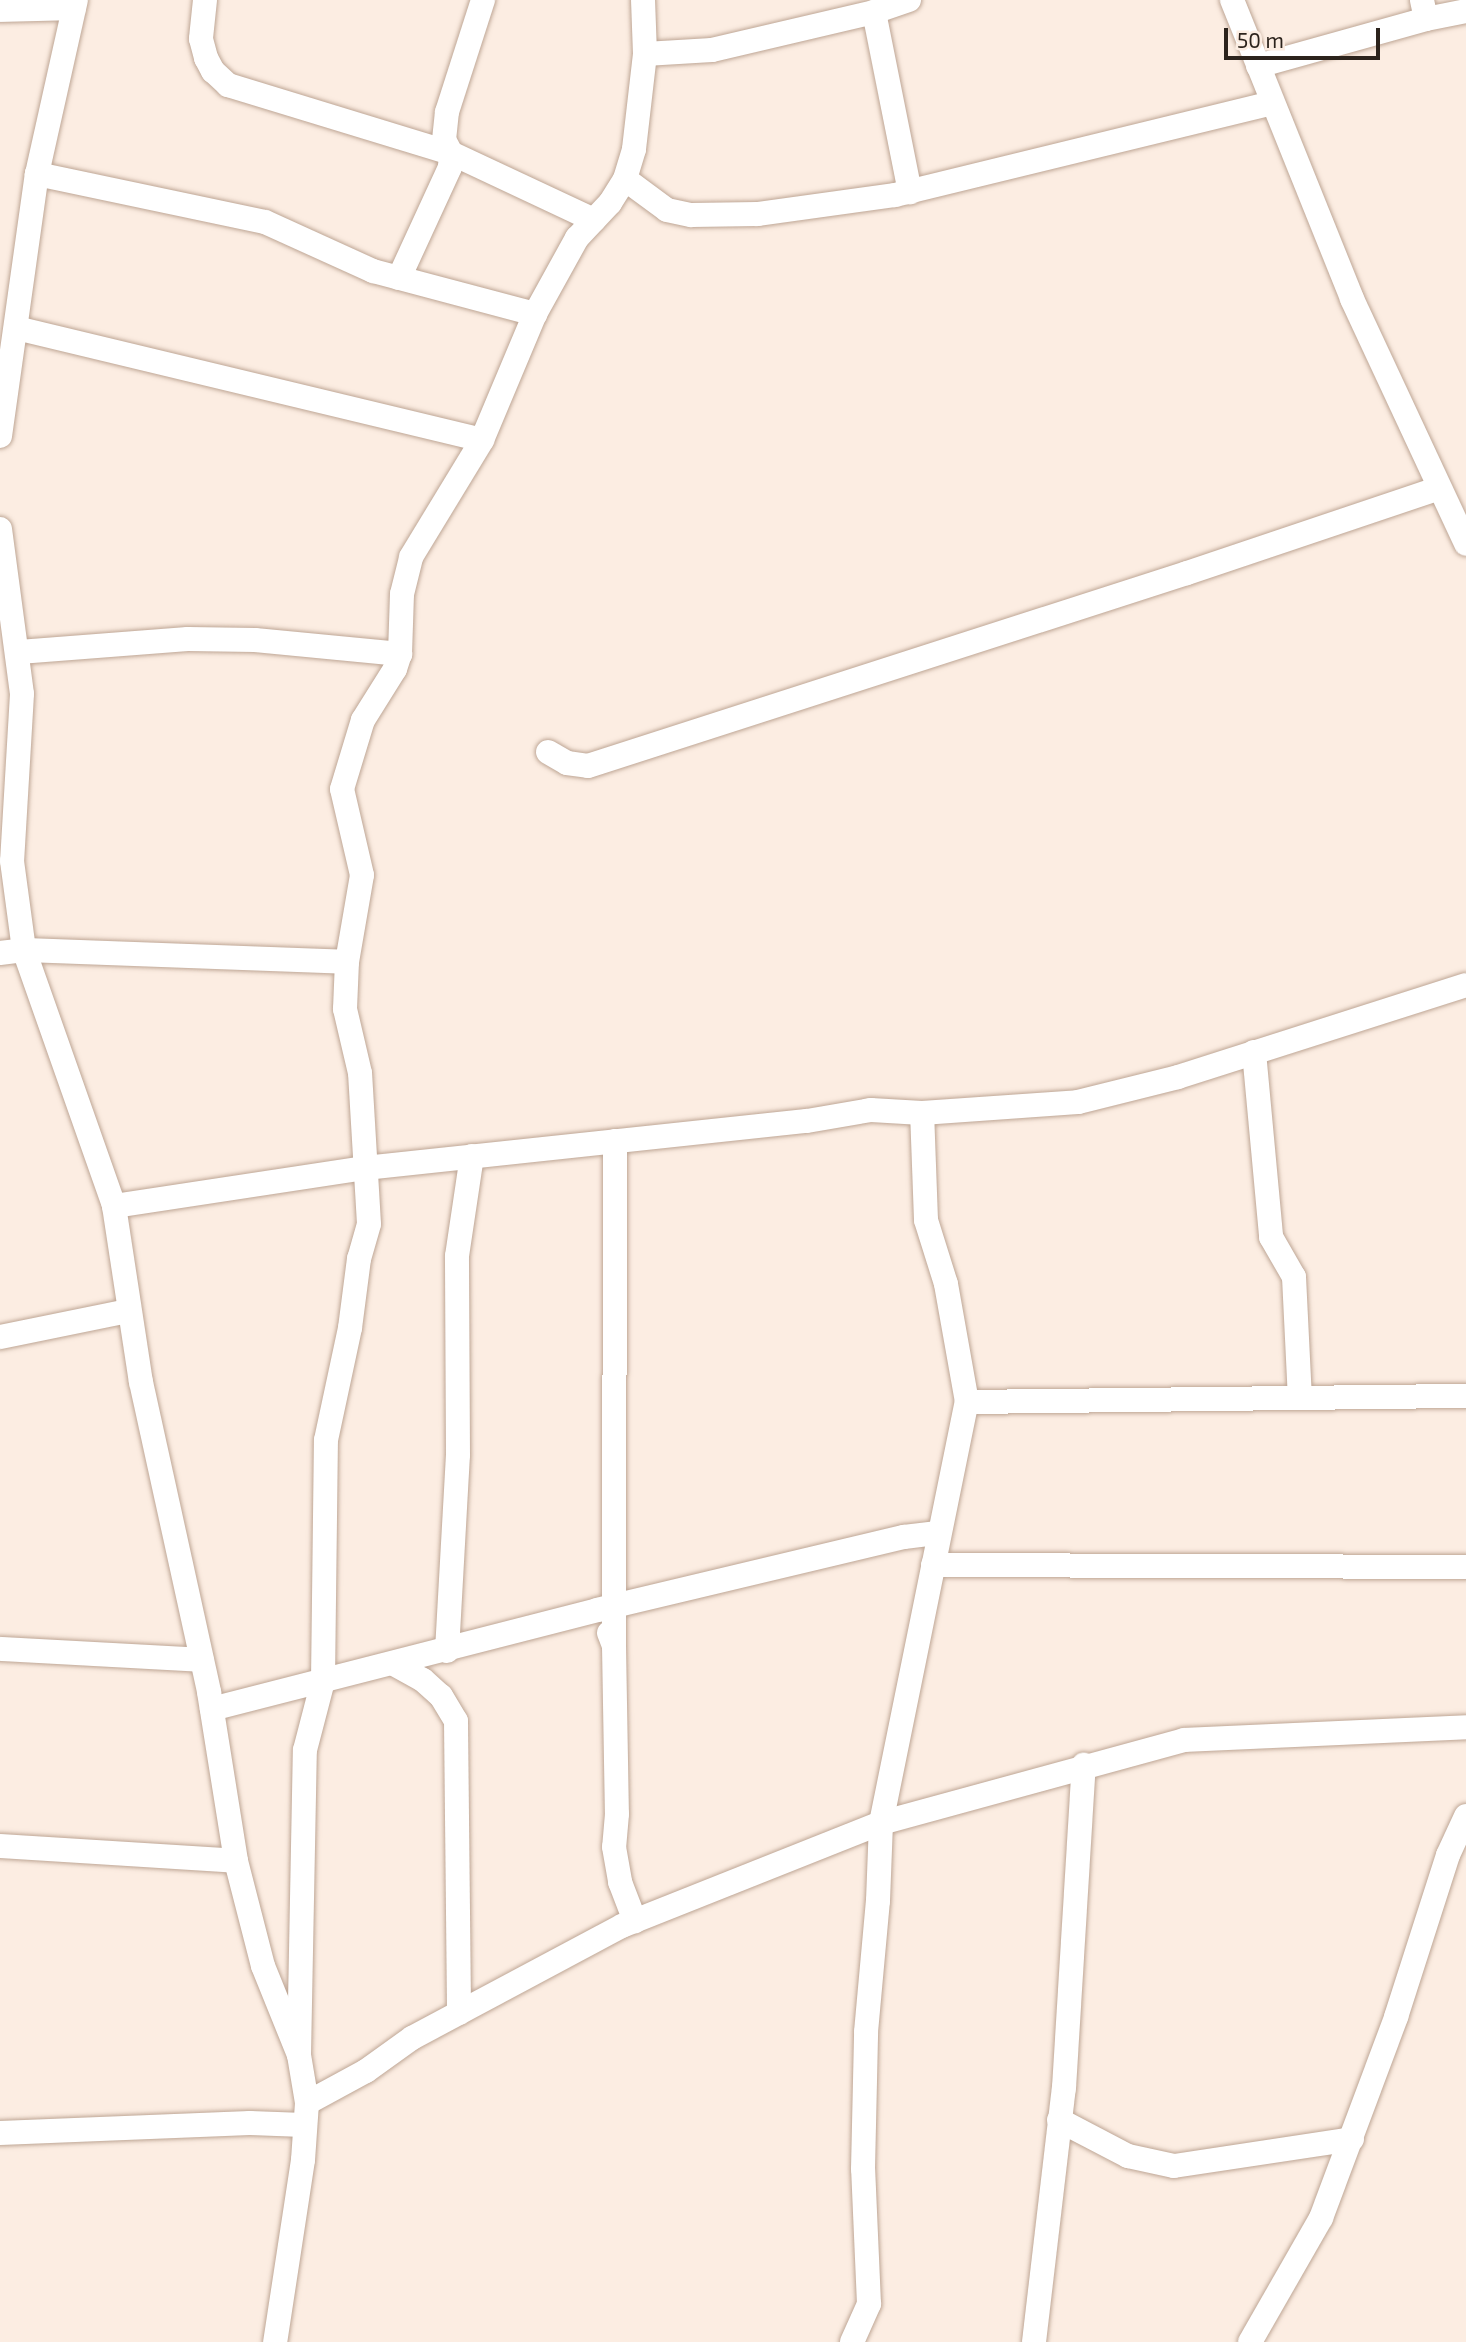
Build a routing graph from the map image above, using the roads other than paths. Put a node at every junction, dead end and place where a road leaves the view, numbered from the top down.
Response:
1 (205, 0) edge
2 (482, 0) edge
3 (643, 0) edge
4 (909, 0) edge
5 (1232, 0) edge
6 (75, 4) edge
7 (1424, 9) edge
8 (0, 10) edge
9 (1466, 11) edge
10 (874, 12) junction
11 (645, 54) junction
12 (1258, 66) junction
13 (1272, 103) junction
14 (451, 153) junction
15 (37, 174) junction
16 (625, 179) junction
17 (909, 192) junction
18 (594, 220) junction
19 (399, 278) junction
20 (535, 314) junction
21 (16, 328) junction
22 (0, 436) edge
23 (482, 440) junction
24 (1439, 488) junction
25 (0, 529) edge
26 (1466, 544) edge
27 (19, 652) junction
28 (400, 654) junction
29 (548, 752) dead end
30 (6, 859) edge
31 (12, 951) edge
32 (347, 962) junction
33 (1466, 985) edge
34 (1254, 1052) junction
35 (922, 1113) junction
36 (615, 1141) junction
37 (472, 1156) junction
38 (365, 1168) junction
39 (114, 1206) junction
40 (128, 1311) junction
41 (0, 1337) edge
42 (1466, 1396) edge
43 (1300, 1398) junction
44 (967, 1402) junction
45 (938, 1533) junction
46 (933, 1565) junction
47 (1466, 1567) edge
48 (607, 1608) junction
49 (0, 1649) edge
50 (447, 1651) junction
51 (202, 1660) junction
52 (394, 1664) junction
53 (323, 1681) junction
54 (212, 1709) junction
55 (1466, 1727) edge
56 (1084, 1765) junction
57 (1466, 1816) edge
58 (881, 1823) junction
59 (0, 1846) edge
60 (236, 1861) junction
61 (635, 1921) junction
62 (459, 2013) junction
63 (299, 2055) junction
64 (305, 2114) junction
65 (1059, 2120) junction
66 (0, 2133) edge
67 (1352, 2139) junction
68 (275, 2342) edge
69 (852, 2342) edge
70 (1034, 2342) edge
71 (1250, 2342) edge

1 - 14 street
2 - 14 street
3 - 11 street
4 - 10 street
5 - 12 street
6 - 8 street
6 - 15 street
7 - 9 street
7 - 12 street
10 - 11 street
10 - 17 street
11 - 16 street
12 - 13 street
13 - 17 street
13 - 24 street
14 - 18 street
14 - 19 street
15 - 19 street
15 - 21 street
16 - 17 street
16 - 18 street
18 - 20 street
19 - 20 street
20 - 23 street
21 - 22 street
21 - 23 street
23 - 28 street
24 - 26 street
24 - 29 street
25 - 27 street
27 - 28 street
27 - 30 street
28 - 32 street
30 - 31 street
31 - 32 street
31 - 39 street
32 - 38 street
33 - 34 street
34 - 35 street
34 - 43 street
35 - 36 street
35 - 44 street
36 - 37 street
36 - 48 street
37 - 38 street
37 - 50 street
38 - 39 street
38 - 53 street
39 - 40 street
40 - 41 street
40 - 51 street
42 - 43 street
43 - 44 street
44 - 45 street
45 - 46 street
45 - 48 street
46 - 47 street
46 - 58 street
48 - 50 street
48 - 61 street
49 - 51 street
50 - 52 street
51 - 54 street
52 - 53 street
52 - 62 street
53 - 54 street
53 - 63 street
54 - 60 street
55 - 56 street
56 - 58 street
56 - 65 street
57 - 67 street
58 - 61 street
58 - 69 street
59 - 60 street
60 - 63 street
61 - 62 street
62 - 64 street
63 - 64 street
64 - 66 street
64 - 68 street
65 - 67 street
65 - 70 street
67 - 71 street

